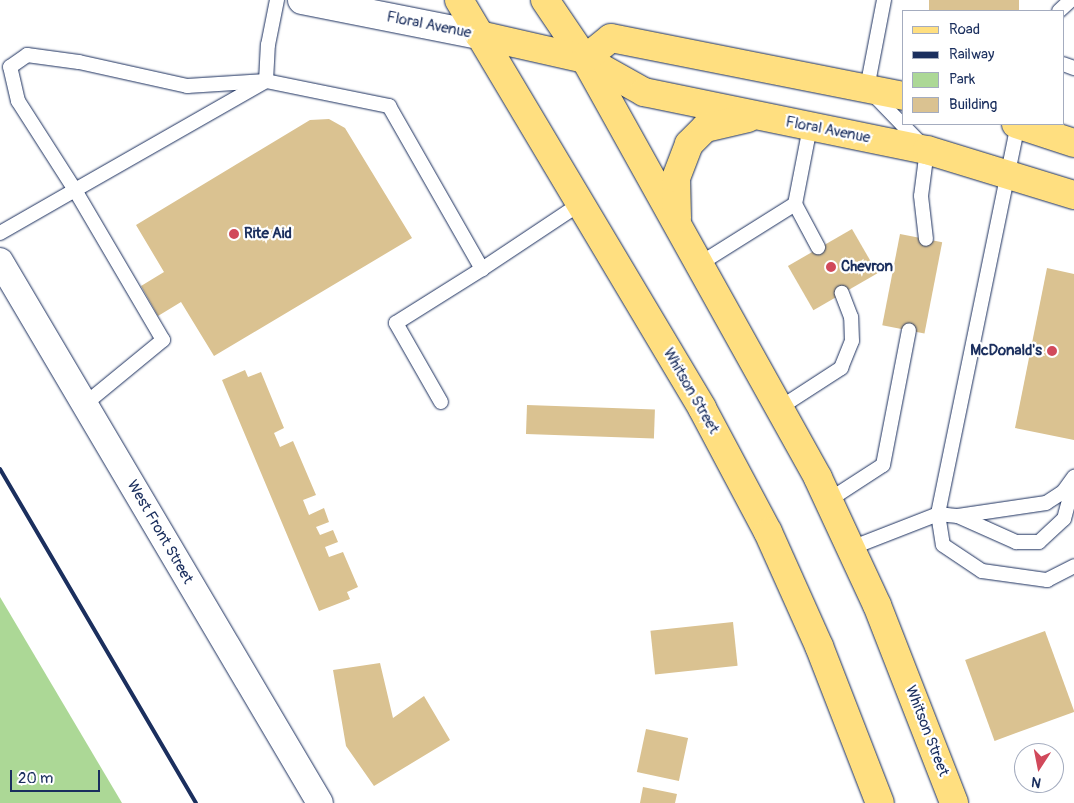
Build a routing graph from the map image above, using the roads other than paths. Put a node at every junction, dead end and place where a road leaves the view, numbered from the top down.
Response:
1 (277, 0) edge
2 (302, 0) edge
3 (459, 0) edge
4 (545, 0) edge
5 (884, 0) edge
6 (1071, 0) edge
7 (1060, 10) edge
8 (479, 35) junction
9 (585, 59) junction
10 (266, 81) junction
11 (867, 88) junction
12 (902, 96) edge
13 (762, 116) junction
14 (902, 124) edge
15 (903, 125) edge
16 (1018, 125) edge
17 (1021, 125) edge
18 (810, 127) junction
19 (1074, 143) edge
20 (927, 150) junction
21 (1006, 172) junction
22 (75, 190) junction
23 (1074, 195) edge
24 (580, 204) junction
25 (794, 204) junction
26 (677, 222) junction
27 (0, 233) edge
28 (926, 239) dead end
29 (818, 247) dead end
30 (0, 261) edge
31 (701, 263) junction
32 (482, 269) junction
33 (842, 293) dead end
34 (909, 330) dead end
35 (441, 402) dead end
36 (85, 404) junction
37 (781, 407) junction
38 (1074, 478) edge
39 (829, 500) junction
40 (938, 514) junction
41 (958, 516) junction
42 (851, 548) junction
43 (1074, 566) edge
44 (320, 803) edge
45 (880, 803) edge
46 (954, 803) edge

1 - 10 lane
2 - 8 main road, Floral Avenue
3 - 8 main road, Whitson Street
4 - 9 main road, Whitson Street
5 - 11 lane
6 - 7 lane
8 - 9 main road, Floral Avenue
8 - 24 main road, Whitson Street
9 - 11 main road
9 - 13 main road, Floral Avenue
9 - 26 main road, Whitson Street
10 - 22 lane
10 - 22 lane
10 - 32 lane
11 - 12 main road
11 - 14 lane
13 - 18 main road, Floral Avenue
13 - 26 main road
15 - 20 lane
16 - 21 lane
17 - 19 main road
18 - 20 main road, Floral Avenue
18 - 25 lane
20 - 21 main road, Floral Avenue
20 - 28 lane
21 - 23 main road, Floral Avenue
21 - 40 lane
22 - 27 lane
22 - 36 lane
24 - 32 lane
24 - 45 main road, Whitson Street
25 - 29 lane
25 - 31 lane
26 - 31 main road, Whitson Street
30 - 36 street, West Front Street
31 - 37 main road, Whitson Street
32 - 35 lane
33 - 37 lane
34 - 39 lane
36 - 44 street, West Front Street
37 - 39 main road, Whitson Street
38 - 41 lane
38 - 41 lane
39 - 42 main road, Whitson Street
40 - 41 lane
40 - 42 lane
40 - 43 lane
42 - 46 main road, Whitson Street

